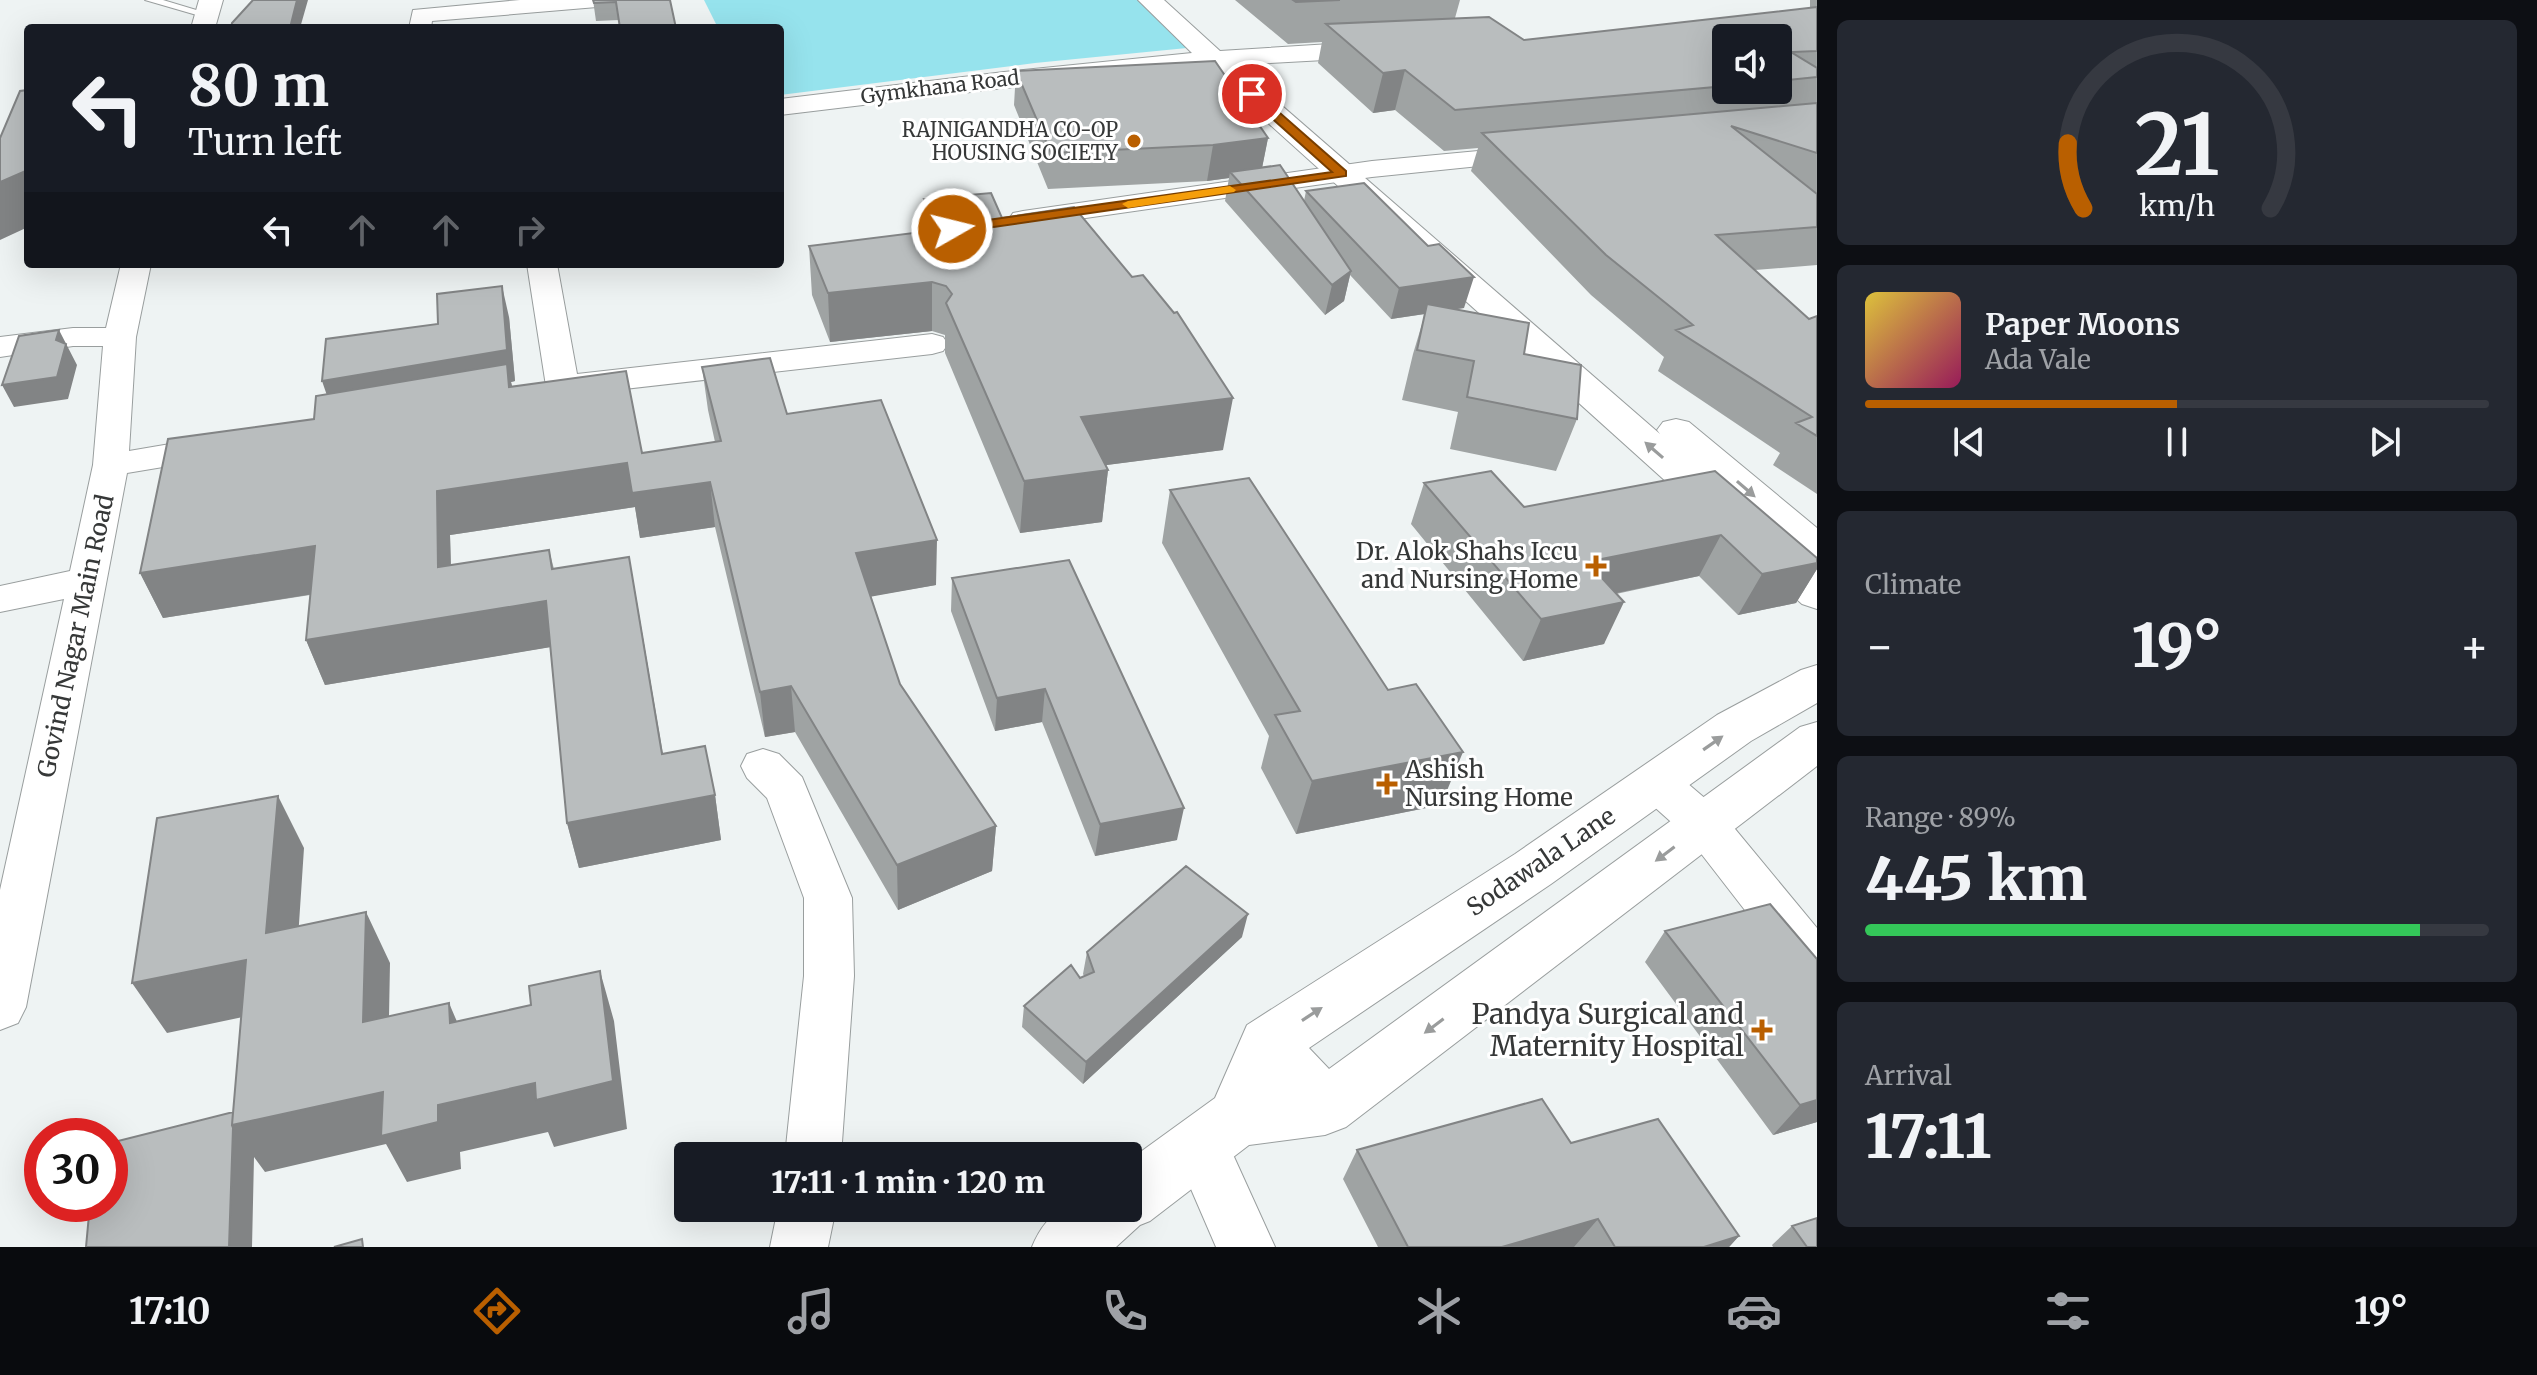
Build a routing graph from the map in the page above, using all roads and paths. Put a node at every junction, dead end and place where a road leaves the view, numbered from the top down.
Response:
1 (150, 0) edge
2 (597, 0) edge
3 (1150, 0) edge
4 (1185, 0) edge
5 (207, 14) edge
6 (420, 24) edge
7 (1402, 56) edge
8 (1237, 65) junction
9 (784, 106) edge
10 (784, 124) edge
11 (1553, 151) edge
12 (1357, 172) junction
13 (999, 222) edge
14 (135, 268) edge
15 (542, 268) edge
16 (120, 337) junction
17 (932, 344) dead end
18 (0, 347) edge
19 (251, 441) edge
20 (111, 465) junction
21 (1817, 550) edge
22 (87, 581) junction
23 (1817, 594) edge
24 (0, 599) edge
25 (1817, 682) edge
26 (1817, 740) edge
27 (763, 766) dead end
28 (1657, 783) junction
29 (1705, 825) junction
30 (1817, 965) edge
31 (0, 1007) edge
32 (1267, 1044) junction
33 (1325, 1107) junction
34 (1218, 1131) junction
35 (814, 1142) edge
36 (1142, 1188) edge
37 (804, 1222) edge
38 (1097, 1222) edge
39 (799, 1247) edge
40 (1064, 1247) edge
41 (1246, 1247) edge

1 - 5 lane
2 - 6 street
3 - 8 street
4 - 8 street
7 - 8 street
8 - 9 street, Gymkhana Road
8 - 10 street, Gymkhana Road
8 - 12 street
11 - 12 street
12 - 13 street
12 -> 21 street
23 -> 12 street
14 - 16 street, Govind Nagar Main Road
15 - 17 street
16 - 18 street
16 - 20 street, Govind Nagar Main Road
19 - 20 street
20 - 22 street, Govind Nagar Main Road
22 - 24 street
22 - 31 street, Govind Nagar Main Road
28 -> 25 street, Sodawala Lane
26 - 29 street
27 - 35 street
28 - 29 street
32 -> 28 street, Sodawala Lane
29 - 30 street
29 -> 33 street
32 - 33 street
32 - 34 street
33 - 34 street
34 - 36 street
34 - 41 street
37 - 39 street
38 - 40 street

